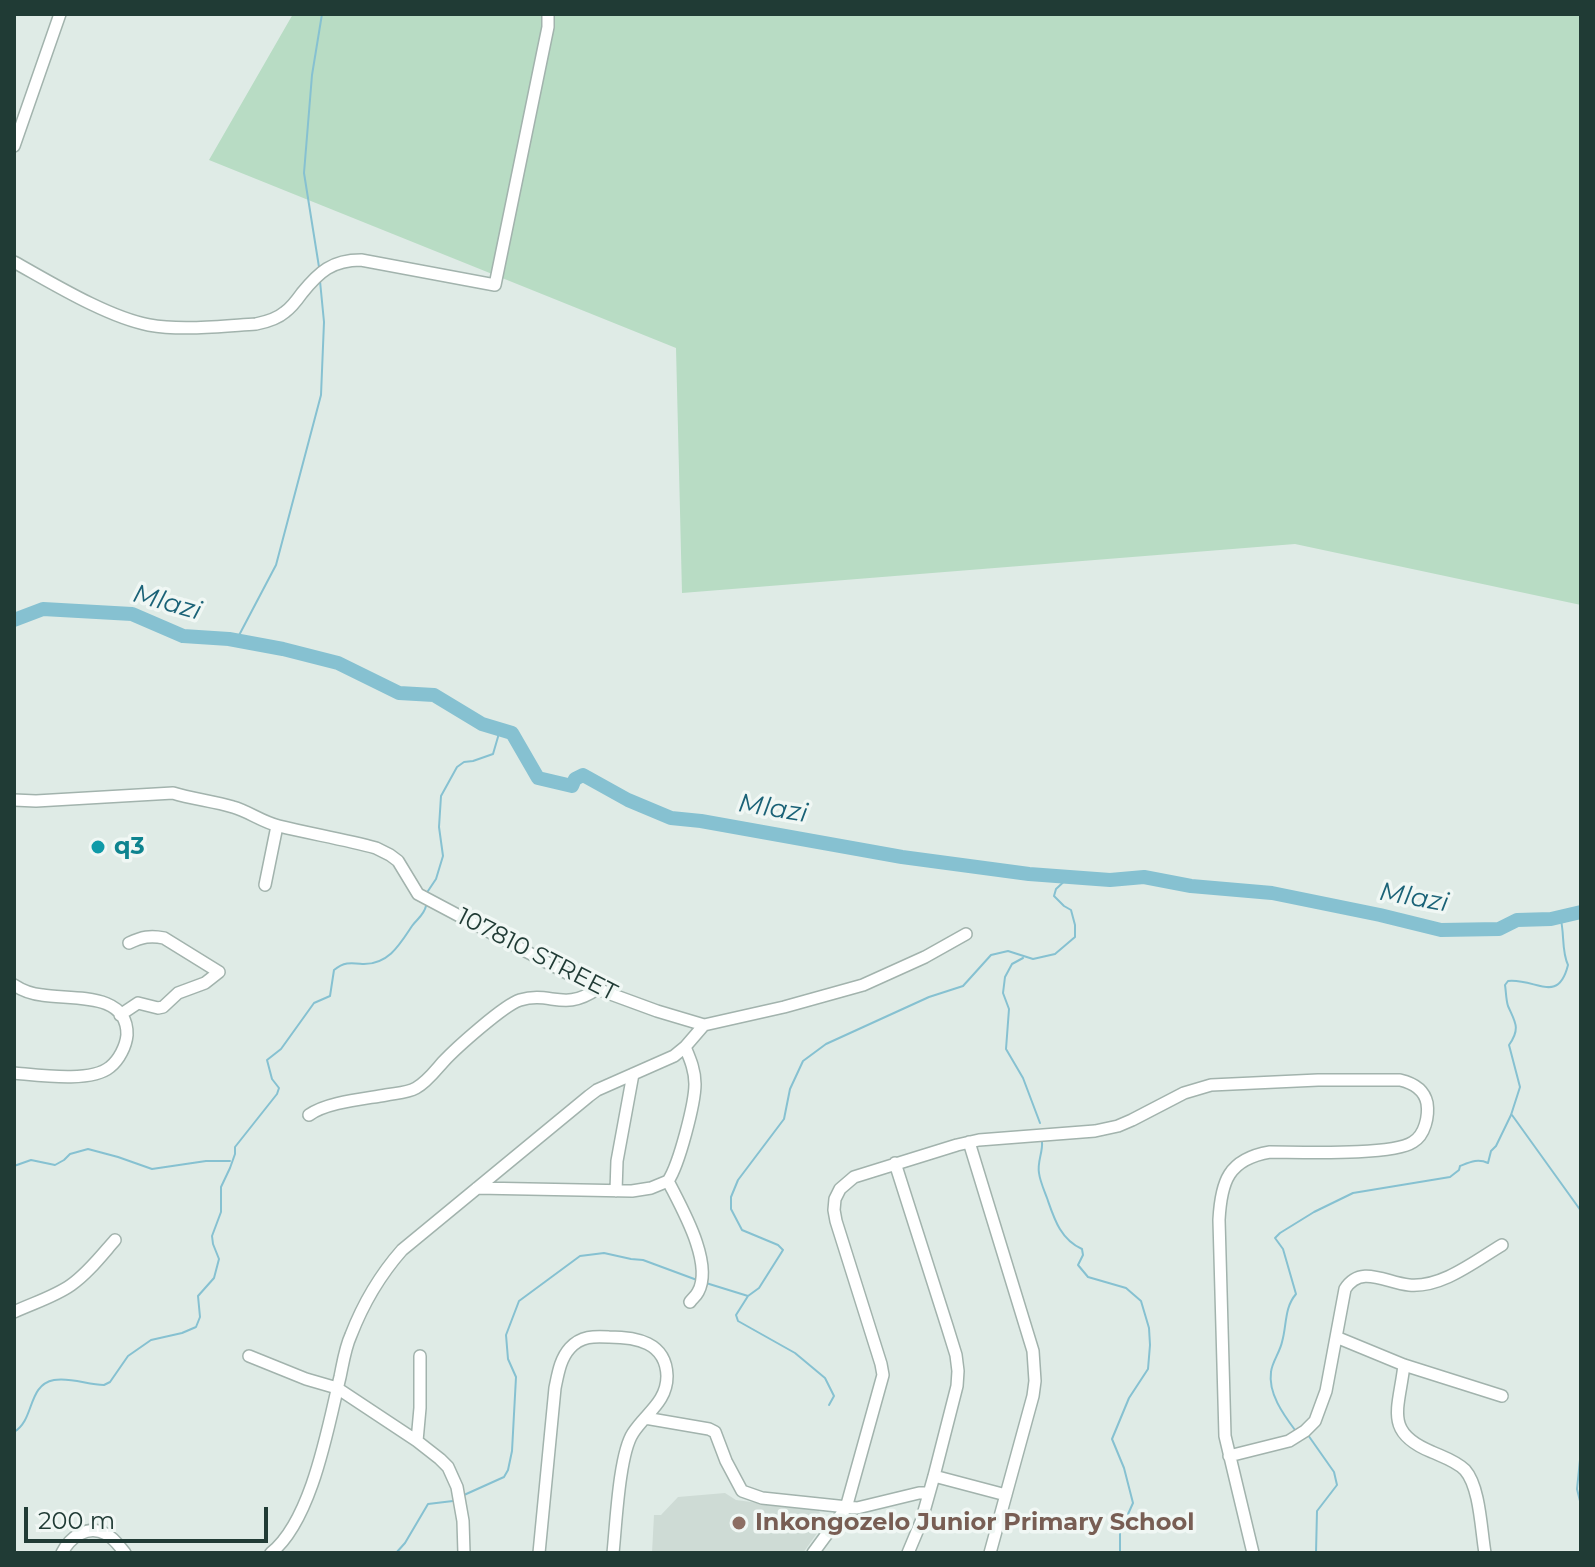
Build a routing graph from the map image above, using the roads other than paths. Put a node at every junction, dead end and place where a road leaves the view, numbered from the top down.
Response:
1 (60, 14) edge
2 (548, 14) edge
3 (14, 146) edge
4 (14, 262) edge
5 (14, 800) edge
6 (277, 826) junction
7 (265, 885) dead end
8 (966, 934) dead end
9 (129, 943) dead end
10 (14, 985) edge
11 (597, 989) junction
12 (120, 1015) junction
13 (704, 1025) junction
14 (685, 1047) junction
15 (14, 1073) edge
16 (633, 1074) junction
17 (309, 1115) dead end
18 (969, 1142) junction
19 (895, 1163) junction
20 (668, 1181) junction
21 (477, 1188) junction
22 (616, 1191) junction
23 (115, 1240) dead end
24 (1502, 1245) dead end
25 (694, 1297) dead end
26 (14, 1312) edge
27 (1336, 1337) junction
28 (249, 1356) dead end
29 (420, 1356) dead end
30 (1404, 1365) junction
31 (337, 1388) junction
32 (1502, 1396) dead end
33 (645, 1418) junction
34 (417, 1441) junction
35 (1229, 1456) junction
36 (934, 1476) junction
37 (927, 1493) junction
38 (1006, 1495) junction
39 (846, 1508) junction
40 (62, 1553) edge
41 (125, 1553) edge
42 (271, 1553) edge
43 (464, 1553) edge
44 (539, 1553) edge
45 (613, 1553) edge
46 (813, 1553) edge
47 (908, 1553) edge
48 (990, 1553) edge
49 (1253, 1553) edge
50 (1485, 1553) edge

1 - 3 street
2 - 4 street
5 - 6 street
6 - 7 street
6 - 11 street, 107810 STREET
8 - 13 street
9 - 12 street
10 - 12 street
11 - 13 street, 107810 STREET
11 - 17 street
12 - 15 street
13 - 14 street
14 - 16 street
14 - 20 street
16 - 21 street
16 - 22 street
18 - 19 street
18 - 35 street
18 - 38 street
19 - 36 street
19 - 39 street
20 - 22 street
20 - 25 street
21 - 22 street
21 - 31 street
23 - 26 street
24 - 27 street
27 - 30 street
27 - 35 street
28 - 31 street
29 - 34 street
30 - 32 street
30 - 50 street
31 - 34 street
31 - 42 street
33 - 39 street
33 - 44 street
33 - 45 street
34 - 43 street
35 - 49 street
36 - 37 street
36 - 38 street
37 - 39 street
37 - 47 street
38 - 48 street
39 - 46 street
40 - 41 street

